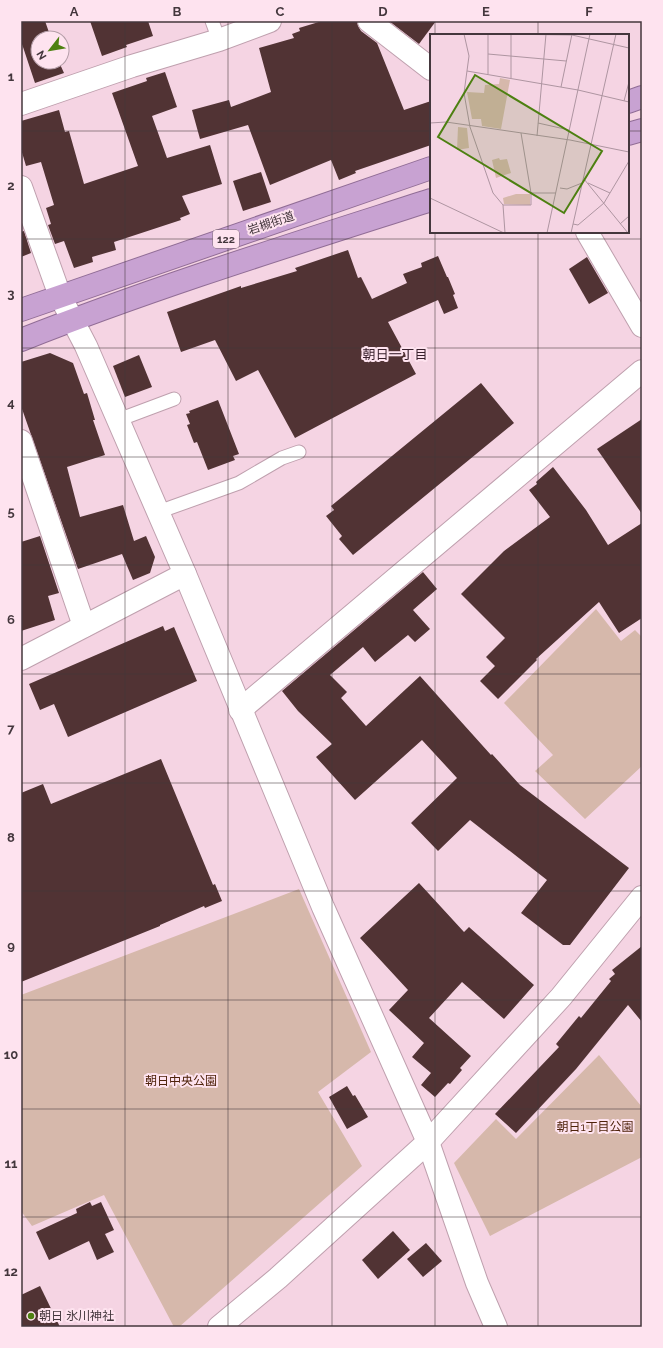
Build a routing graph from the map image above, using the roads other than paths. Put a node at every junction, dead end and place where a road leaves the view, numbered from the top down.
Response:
1 (270, 21) edge
2 (369, 21) edge
3 (215, 30) edge
4 (430, 68) edge
5 (642, 98) edge
6 (629, 102) edge
7 (21, 104) edge
8 (642, 130) edge
9 (629, 134) edge
10 (430, 168) edge
11 (21, 187) edge
12 (430, 200) edge
13 (588, 233) edge
14 (60, 296) junction
15 (21, 310) edge
16 (73, 319) junction
17 (642, 326) edge
18 (21, 340) edge
19 (642, 371) edge
20 (174, 399) dead end
21 (118, 420) junction
22 (21, 441) edge
23 (299, 452) dead end
24 (158, 512) junction
25 (185, 574) junction
26 (84, 626) junction
27 (21, 659) edge
28 (240, 710) junction
29 (642, 897) edge
30 (428, 1142) junction
31 (220, 1327) edge
32 (496, 1327) edge

1 - 3 street
2 - 4 street
3 - 7 street
5 - 6 highway
8 - 9 highway
10 - 14 highway, 岩槻街道 / 122
11 - 14 street
12 - 16 highway, 122
13 - 17 street
14 - 15 highway, 岩槻街道 / 122
14 - 16 street
16 - 18 highway, 122
16 - 21 street
19 - 28 street
20 - 21 lane
21 - 24 street
22 - 26 street
23 - 24 lane
24 - 25 street
25 - 26 street
25 - 28 street
26 - 27 street
28 - 30 street
29 - 30 street
30 - 31 street
30 - 32 street

